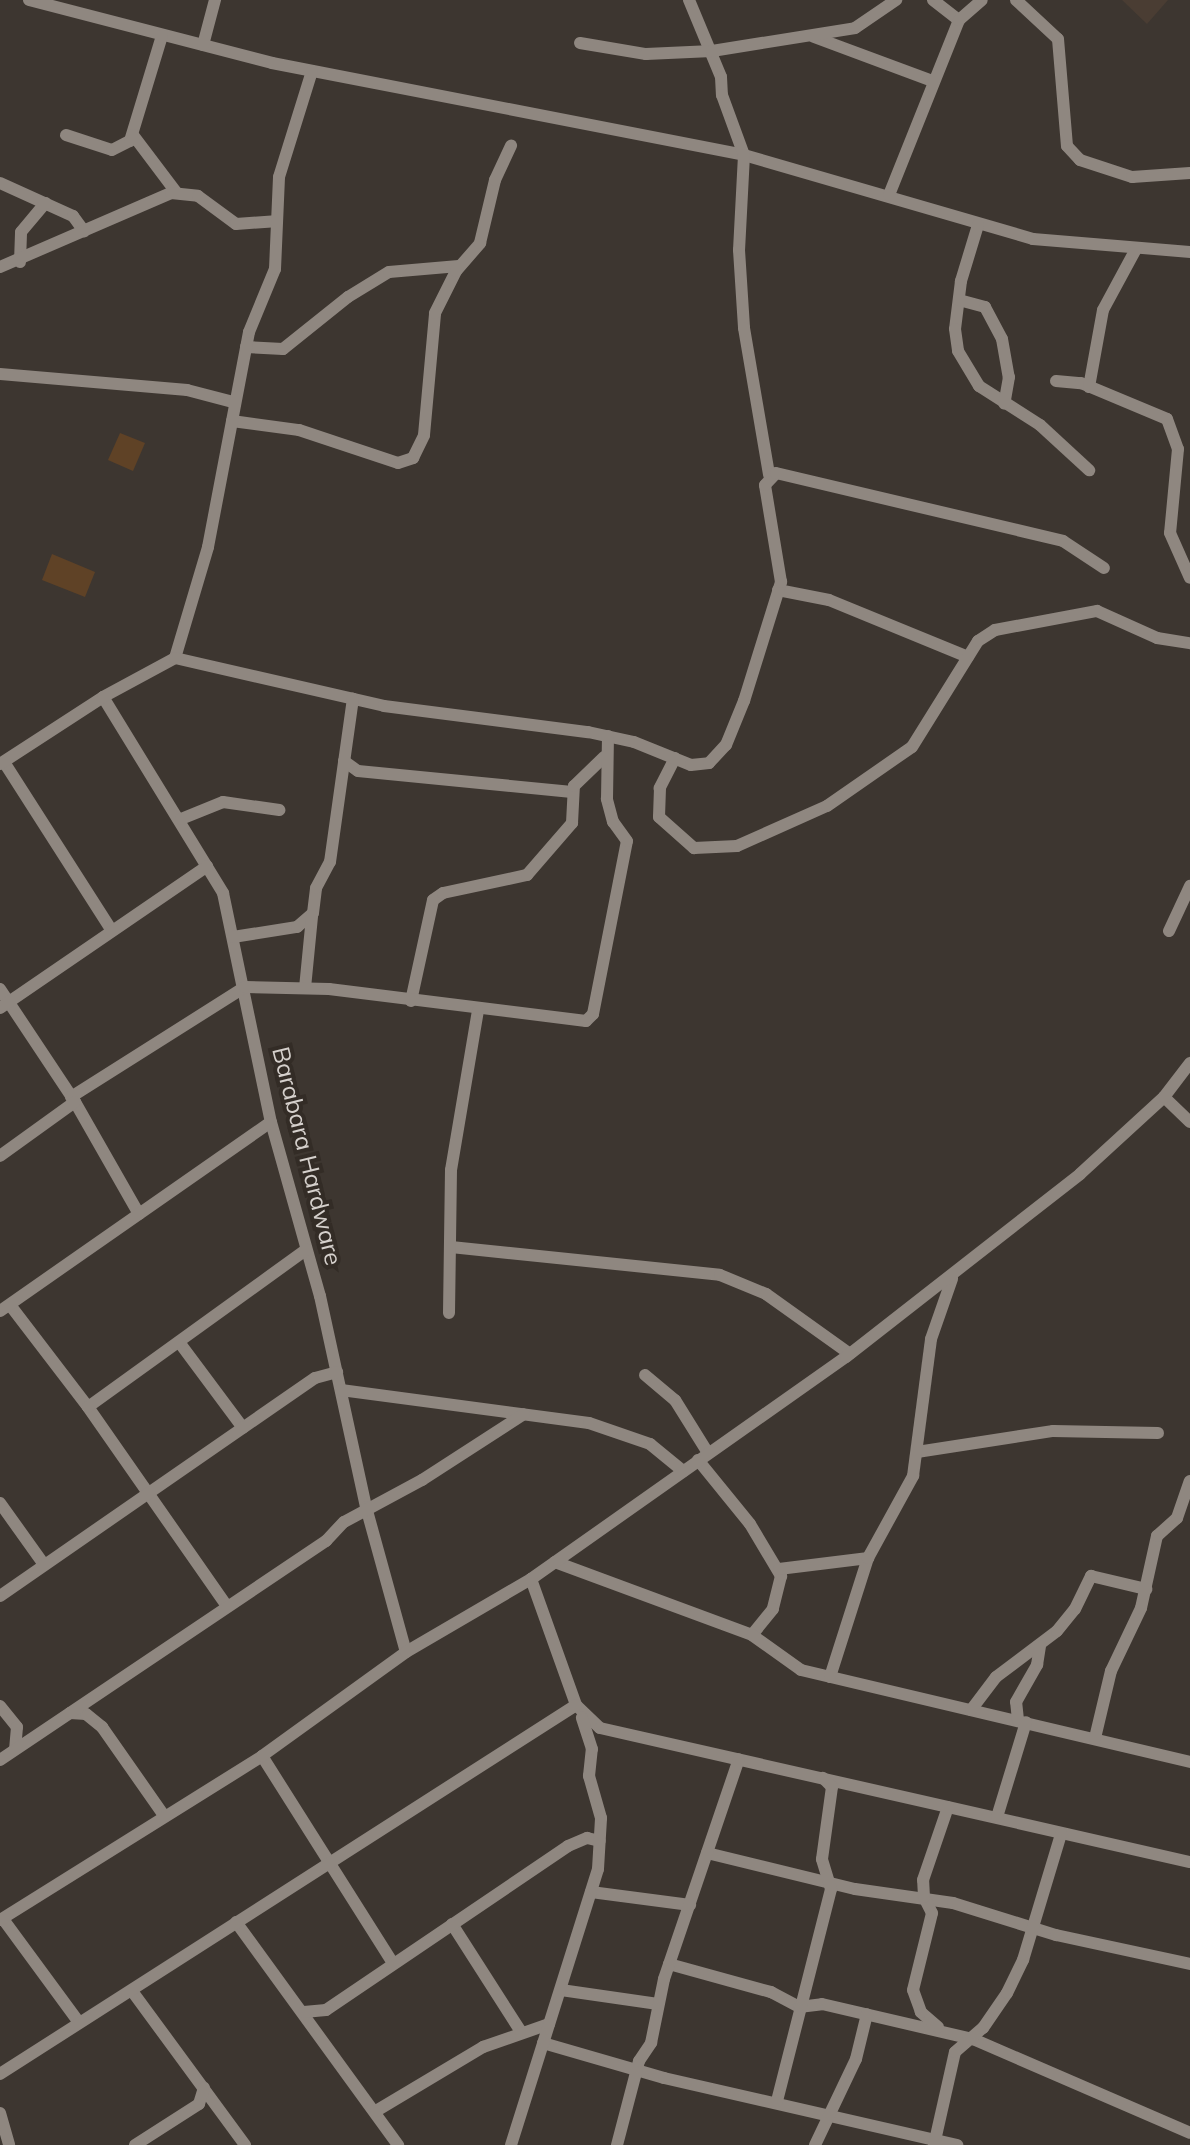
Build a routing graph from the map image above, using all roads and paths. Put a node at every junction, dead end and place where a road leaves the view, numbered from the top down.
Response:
1 (29, 0) edge
2 (215, 0) edge
3 (689, 0) edge
4 (896, 0) edge
5 (933, 0) edge
6 (982, 0) edge
7 (1016, 0) edge
8 (61, 4) edge
9 (959, 20) junction
10 (162, 36) junction
11 (811, 36) junction
12 (580, 43) dead end
13 (203, 45) junction
14 (712, 51) junction
15 (312, 71) junction
16 (932, 81) junction
17 (66, 135) dead end
18 (133, 135) junction
19 (511, 146) dead end
20 (744, 155) junction
21 (1190, 173) edge
22 (0, 183) edge
23 (176, 192) junction
24 (889, 195) junction
25 (45, 203) junction
26 (275, 221) junction
27 (978, 225) junction
28 (84, 231) junction
29 (1136, 249) junction
30 (1190, 252) edge
31 (20, 262) junction
32 (459, 266) junction
33 (0, 267) edge
34 (959, 300) junction
35 (246, 347) junction
36 (0, 374) edge
37 (1056, 381) dead end
38 (1089, 387) junction
39 (233, 402) junction
40 (1004, 404) junction
41 (232, 421) junction
42 (1089, 470) dead end
43 (769, 475) junction
44 (1104, 568) dead end
45 (1190, 578) edge
46 (778, 590) junction
47 (1190, 643) edge
48 (968, 657) junction
49 (175, 658) junction
50 (103, 697) junction
51 (353, 699) junction
52 (608, 736) junction
53 (604, 757) junction
54 (675, 758) junction
55 (344, 761) junction
56 (2, 763) edge
57 (572, 792) junction
58 (279, 810) dead end
59 (181, 819) junction
60 (207, 866) junction
61 (1190, 886) edge
62 (313, 913) junction
63 (110, 928) junction
64 (1169, 931) dead end
65 (233, 937) junction
66 (245, 987) junction
67 (305, 988) junction
68 (0, 989) edge
69 (411, 1001) junction
70 (4, 1005) edge
71 (478, 1011) junction
72 (1190, 1063) edge
73 (1164, 1097) junction
74 (73, 1100) junction
75 (271, 1122) junction
76 (1190, 1122) edge
77 (0, 1156) edge
78 (139, 1214) junction
79 (451, 1247) junction
80 (306, 1250) junction
81 (953, 1278) junction
82 (5, 1308) edge
83 (449, 1313) dead end
84 (179, 1342) junction
85 (850, 1354) junction
86 (337, 1372) junction
87 (645, 1375) dead end
88 (341, 1390) junction
89 (88, 1407) junction
90 (524, 1414) junction
91 (243, 1428) junction
92 (1158, 1433) dead end
93 (917, 1452) junction
94 (703, 1457) junction
95 (683, 1471) junction
96 (1190, 1481) edge
97 (145, 1495) junction
98 (0, 1503) edge
99 (366, 1507) junction
100 (1177, 1518) junction
101 (1190, 1527) edge
102 (868, 1558) junction
103 (555, 1562) junction
104 (43, 1563) junction
105 (779, 1569) junction
106 (531, 1579) junction
107 (1146, 1589) junction
108 (0, 1596) edge
109 (226, 1605) junction
110 (752, 1635) junction
111 (1040, 1646) junction
112 (406, 1652) junction
113 (830, 1677) junction
114 (100, 1692) junction
115 (0, 1706) edge
116 (578, 1710) junction
117 (971, 1710) junction
118 (70, 1713) junction
119 (1022, 1721) junction
120 (17, 1727) junction
121 (102, 1727) junction
122 (42, 1732) junction
123 (1095, 1738) junction
124 (15, 1749) junction
125 (262, 1756) junction
126 (739, 1759) junction
127 (0, 1760) edge
128 (1190, 1762) edge
129 (823, 1778) junction
130 (948, 1807) junction
131 (163, 1814) junction
132 (997, 1817) junction
133 (1061, 1834) junction
134 (600, 1841) junction
135 (707, 1853) junction
136 (328, 1861) junction
137 (1190, 1862) edge
138 (829, 1882) junction
139 (591, 1892) junction
140 (924, 1897) junction
141 (690, 1905) junction
142 (1, 1920) edge
143 (236, 1922) junction
144 (452, 1924) junction
145 (1033, 1926) junction
146 (393, 1963) junction
147 (669, 1964) junction
148 (1190, 1964) edge
149 (561, 1990) junction
150 (132, 1991) junction
151 (658, 2004) junction
152 (799, 2007) junction
153 (326, 2010) junction
154 (304, 2012) junction
155 (867, 2014) junction
156 (78, 2021) junction
157 (549, 2024) junction
158 (944, 2031) junction
159 (521, 2032) junction
160 (322, 2037) junction
161 (973, 2039) junction
162 (543, 2043) junction
163 (637, 2071) junction
164 (0, 2074) edge
165 (204, 2088) junction
166 (777, 2101) junction
167 (376, 2111) junction
168 (827, 2112) junction
169 (0, 2113) edge
170 (1190, 2133) edge
171 (935, 2142) edge
172 (9, 2145) edge
173 (135, 2145) edge
174 (245, 2145) edge
175 (398, 2145) edge
176 (511, 2145) edge
177 (617, 2145) edge
178 (815, 2145) edge
179 (957, 2145) edge

1 - 8 street
2 - 13 street
3 - 14 street
4 - 11 street
5 - 9 street
6 - 9 street
7 - 21 street
8 - 10 street
9 - 16 street
10 - 13 street
10 - 18 street
11 - 14 street
11 - 16 street
12 - 14 street
13 - 15 street
14 - 20 street
15 - 20 street
15 - 26 street
16 - 24 street
17 - 18 street
18 - 23 street
19 - 32 street
20 - 24 street
20 - 43 street
22 - 25 street
23 - 26 street
23 - 28 street
24 - 27 street
25 - 28 street
25 - 31 street
26 - 35 street
27 - 29 street
27 - 34 street
28 - 31 street
29 - 30 street
29 - 38 street
31 - 33 street
32 - 35 street
32 - 41 street
34 - 40 street
34 - 40 street
35 - 39 street
36 - 39 street
37 - 38 street
38 - 45 street
39 - 41 street
40 - 42 street
41 - 49 street
43 - 44 street
43 - 46 street
46 - 48 street
46 - 54 street
47 - 48 street
48 - 54 street
49 - 50 street
49 - 51 street
50 - 56 street
50 - 59 street, Barabara Hardware
51 - 52 street
51 - 55 street
52 - 53 street
52 - 54 street
53 - 57 street
53 - 71 street
55 - 57 street
55 - 62 street
56 - 63 street
57 - 69 street
58 - 59 street
59 - 60 street, Barabara Hardware
60 - 63 street
60 - 65 street, Barabara Hardware
61 - 64 street
62 - 65 street
62 - 67 street
63 - 70 street
65 - 66 street, Barabara Hardware
66 - 67 street
66 - 74 street
66 - 75 street, Barabara Hardware
67 - 69 street
68 - 70 street
69 - 71 street
70 - 74 street
71 - 79 street
72 - 73 street
73 - 76 street
73 - 81 street
74 - 77 street
74 - 78 street
75 - 78 street
75 - 80 street, Barabara Hardware
78 - 82 street
79 - 83 street
79 - 85 street
80 - 84 street
80 - 86 street, Barabara Hardware
81 - 85 street
81 - 93 street
82 - 89 street
84 - 89 street
84 - 91 street
85 - 94 street
86 - 88 street, Barabara Hardware
86 - 91 street
87 - 94 street
88 - 90 street
88 - 99 street, Barabara Hardware
89 - 97 street
90 - 95 street
90 - 99 street
91 - 97 street
92 - 93 street
93 - 102 street
94 - 95 street
94 - 105 street
95 - 103 street
96 - 100 street
97 - 104 street
97 - 109 street
98 - 104 street
99 - 109 street
99 - 112 street, Barabara Hardware
100 - 101 street
100 - 107 street
102 - 105 street
102 - 113 street
103 - 106 street
103 - 110 street
104 - 108 street
105 - 110 street
106 - 112 street
106 - 116 street
107 - 111 street
107 - 123 street
109 - 114 street
110 - 113 street
111 - 117 street
111 - 119 street
112 - 125 street
113 - 117 street
114 - 118 street
114 - 121 street
115 - 120 street
116 - 126 street
116 - 134 street
116 - 136 street
117 - 119 street
118 - 121 street
118 - 122 street
119 - 123 street
119 - 132 street
120 - 122 street
120 - 124 street
121 - 131 street
122 - 124 street
123 - 128 street
124 - 127 street
125 - 131 street
125 - 136 street
126 - 129 street
126 - 135 street
129 - 130 street
129 - 138 street
130 - 132 street
130 - 140 street
131 - 142 street
132 - 133 street
133 - 137 street
133 - 145 street
134 - 139 street
134 - 144 street
135 - 138 street
135 - 141 street
136 - 143 street
136 - 146 street
138 - 140 street
138 - 152 street
139 - 141 street
139 - 149 street
140 - 145 street
140 - 158 street
141 - 147 street
142 - 156 street
143 - 150 street
143 - 154 street
144 - 146 street
144 - 159 street
145 - 148 street
145 - 161 street
146 - 153 street
147 - 151 street
147 - 152 street
149 - 151 street
149 - 157 street
150 - 156 street
150 - 165 street
151 - 163 street
152 - 155 street
152 - 166 street
153 - 154 street
153 - 160 street
154 - 160 street
155 - 158 street
155 - 168 street
156 - 164 street
157 - 159 street
157 - 162 street
158 - 161 street
159 - 167 street
160 - 167 street
161 - 170 street
161 - 171 street
162 - 163 street
162 - 176 street
163 - 166 street
163 - 177 street
165 - 173 street
165 - 174 street
166 - 168 street
167 - 175 street
168 - 171 street
168 - 178 street
169 - 172 street
171 - 179 street

